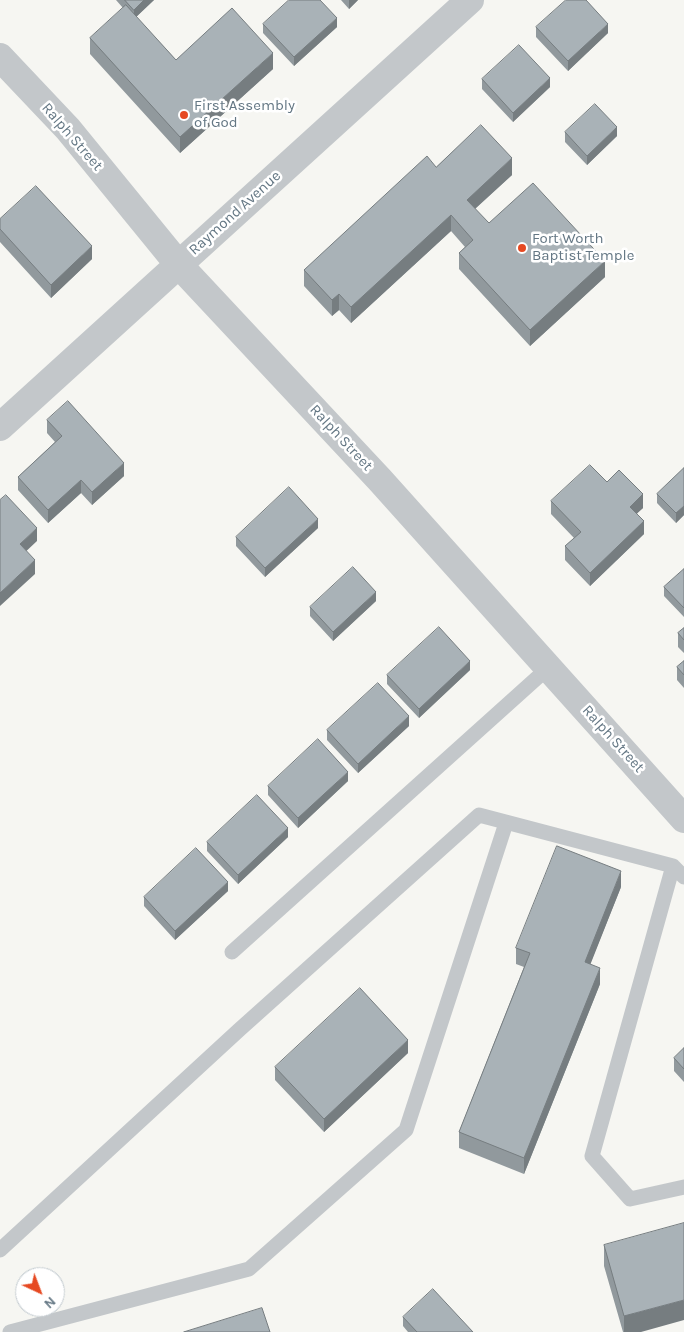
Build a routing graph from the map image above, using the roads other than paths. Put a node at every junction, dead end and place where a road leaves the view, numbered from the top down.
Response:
1 (470, 0) edge
2 (0, 57) edge
3 (178, 265) junction
4 (0, 426) edge
5 (548, 668) junction
6 (684, 819) edge
7 (506, 823) junction
8 (673, 866) junction
9 (684, 877) edge
10 (232, 952) dead end
11 (684, 1187) edge
12 (0, 1250) edge
13 (10, 1332) edge

1 - 3 street, Raymond Avenue
2 - 3 street, Ralph Street
3 - 4 street, Raymond Avenue
3 - 5 street, Ralph Street
5 - 6 street, Ralph Street
5 - 10 lane
7 - 8 lane
7 - 12 lane
7 - 13 lane
8 - 9 lane
8 - 11 lane

